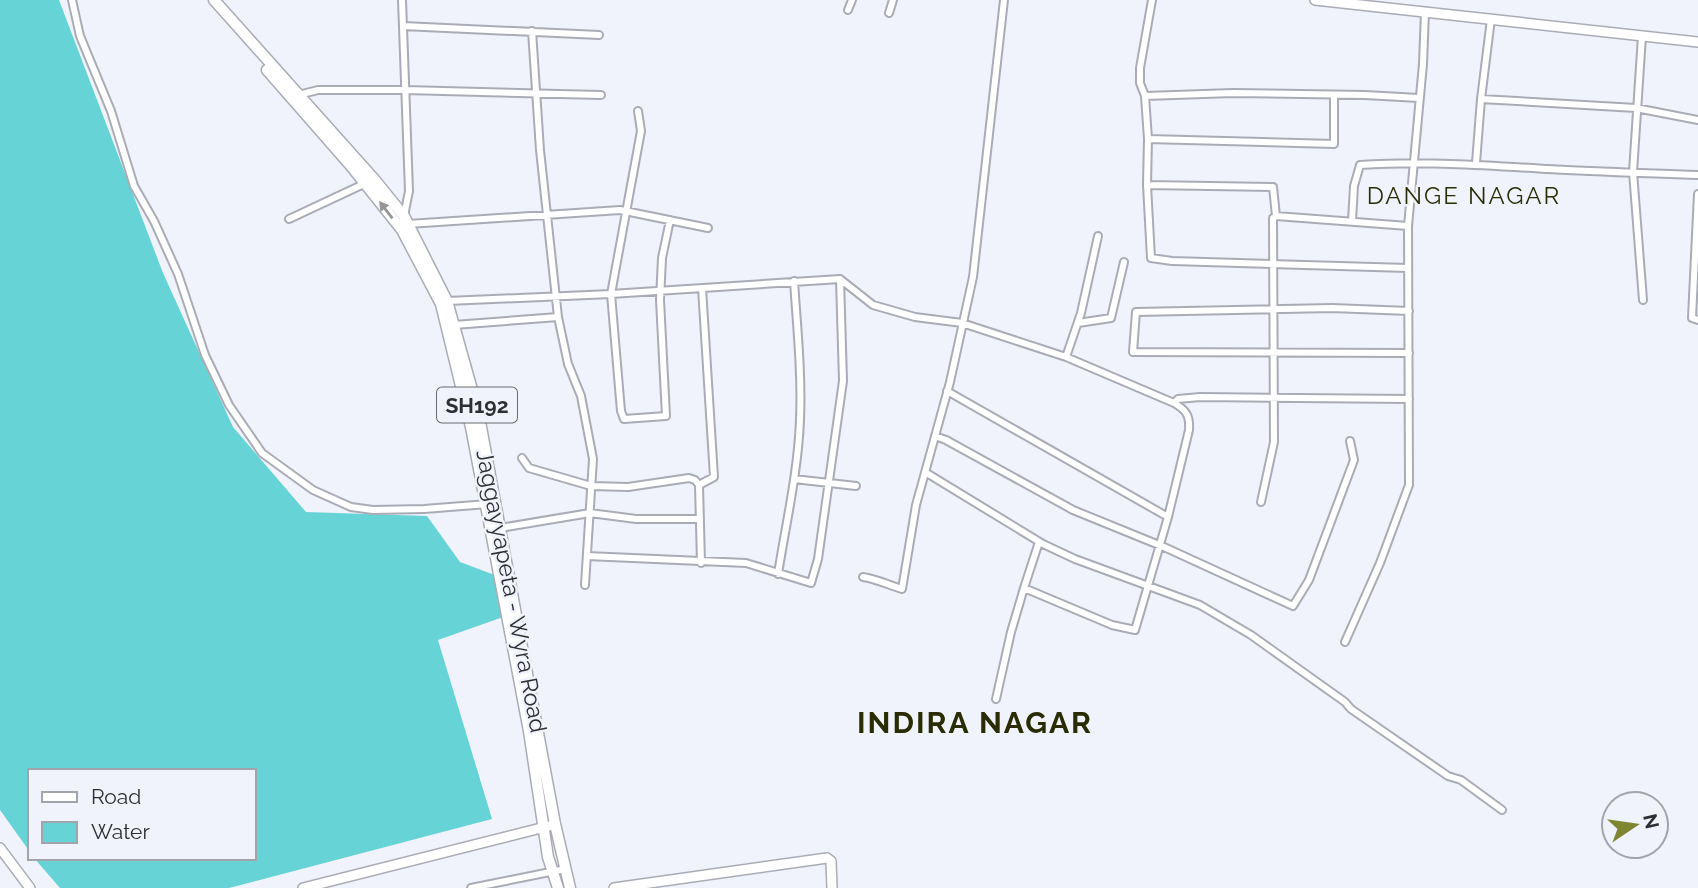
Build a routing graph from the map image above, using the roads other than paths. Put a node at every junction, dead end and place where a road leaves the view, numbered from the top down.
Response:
1 (72, 0) edge
2 (208, 0) edge
3 (214, 0) edge
4 (402, 0) edge
5 (852, 0) edge
6 (893, 0) edge
7 (1004, 0) edge
8 (1152, 0) edge
9 (1315, 0) edge
10 (1403, 5) edge
11 (848, 10) dead end
12 (1425, 12) junction
13 (889, 13) dead end
14 (1491, 19) junction
15 (403, 26) junction
16 (531, 31) junction
17 (599, 35) dead end
18 (1642, 36) junction
19 (1698, 42) edge
20 (405, 90) junction
21 (536, 93) junction
22 (298, 95) junction
23 (601, 95) dead end
24 (1335, 95) junction
25 (1145, 96) junction
26 (1419, 98) junction
27 (1480, 99) junction
28 (1636, 108) junction
29 (638, 111) dead end
30 (1698, 120) edge
31 (1148, 139) junction
32 (1414, 162) junction
33 (1476, 163) junction
34 (1633, 172) junction
35 (1698, 175) edge
36 (370, 182) junction
37 (1147, 185) junction
38 (1698, 194) edge
39 (626, 211) junction
40 (547, 215) junction
41 (1276, 216) junction
42 (289, 219) dead end
43 (406, 220) junction
44 (670, 220) junction
45 (1352, 221) junction
46 (1408, 226) junction
47 (708, 228) dead end
48 (1098, 236) dead end
49 (1124, 262) dead end
50 (1273, 265) junction
51 (1408, 268) junction
52 (840, 279) junction
53 (794, 281) junction
54 (702, 288) junction
55 (660, 291) junction
56 (611, 294) junction
57 (556, 295) junction
58 (1643, 300) dead end
59 (447, 301) junction
60 (1273, 309) junction
61 (1409, 311) junction
62 (558, 317) junction
63 (1698, 320) edge
64 (962, 323) junction
65 (1078, 323) junction
66 (454, 325) junction
67 (1274, 354) junction
68 (1409, 354) junction
69 (1066, 357) junction
70 (947, 391) junction
71 (1275, 397) junction
72 (1409, 399) junction
73 (1174, 403) junction
74 (934, 436) junction
75 (1350, 441) dead end
76 (522, 458) dead end
77 (925, 472) junction
78 (794, 479) junction
79 (830, 482) junction
80 (699, 485) junction
81 (592, 486) junction
82 (856, 486) dead end
83 (1261, 502) dead end
84 (490, 503) junction
85 (590, 513) junction
86 (1168, 517) junction
87 (700, 519) junction
88 (500, 528) junction
89 (1039, 542) junction
90 (1158, 544) junction
91 (587, 556) junction
92 (701, 563) junction
93 (778, 574) junction
94 (863, 577) dead end
95 (585, 585) dead end
96 (1146, 586) junction
97 (1024, 588) junction
98 (1345, 642) dead end
99 (996, 699) dead end
100 (1502, 810) dead end
101 (555, 824) junction
102 (544, 827) junction
103 (0, 848) edge
104 (565, 869) junction
105 (553, 871) junction
106 (30, 888) edge
107 (303, 888) edge
108 (471, 888) edge
109 (558, 888) edge
110 (570, 888) edge
111 (614, 888) edge
112 (832, 888) edge

1 - 84 street
2 - 36 main road, SH192
3 - 22 main road, Jaggayyapeta - Wyra Road / SH192
4 - 15 street
5 - 11 street
6 - 13 street
7 - 64 street
8 - 25 street
9 - 10 main road
10 - 12 main road
12 - 14 main road
12 - 26 street
14 - 18 main road
14 - 27 street
15 - 16 street
15 - 20 street
16 - 17 street
16 - 21 street
18 - 19 main road
18 - 28 street
20 - 21 street
20 - 22 street
20 - 43 street
21 - 23 street
21 - 40 street
22 - 36 main road, Jaggayyapeta - Wyra Road / SH192
24 - 25 street
24 - 26 street
24 - 31 street
25 - 31 street
26 - 32 street
27 - 28 street
27 - 33 street
28 - 30 street
28 - 34 street
29 - 39 street
31 - 37 street
32 - 33 street
32 - 45 street
32 - 46 street
33 - 34 street
34 - 35 street
34 - 58 street
36 - 42 street
36 - 43 main road, Jaggayyapeta - Wyra Road / SH192
84 -> 36 main road, SH192
37 - 41 street
37 - 50 street
38 - 63 street
39 - 40 street
39 - 44 street
39 - 56 street
40 - 43 street
40 - 57 street
41 - 45 street
41 - 50 street
43 - 59 main road, Jaggayyapeta - Wyra Road / SH192
44 - 47 street
44 - 55 street
45 - 46 street
46 - 51 street
48 - 65 street
49 - 65 street
50 - 51 street
50 - 60 street
51 - 61 street
52 - 53 street
52 - 64 street
52 - 79 street
53 - 54 street
53 - 78 street
54 - 55 street
54 - 80 street
55 - 56 street
55 - 56 street
56 - 57 street
57 - 59 street
57 - 62 street
59 - 66 main road, Jaggayyapeta - Wyra Road / SH192
60 - 61 street
60 - 67 street
60 - 67 street
61 - 68 street
62 - 66 street
62 - 81 street
64 - 69 street
64 - 70 street
65 - 69 street
66 - 84 main road, Jaggayyapeta - Wyra Road / SH192
67 - 68 street
67 - 71 street
68 - 72 street
69 - 73 street
70 - 74 street
70 - 86 street
71 - 72 street
71 - 73 street
71 - 83 street
72 - 98 street
73 - 86 street
74 - 77 street
74 - 90 street
75 - 90 street
76 - 81 street
77 - 89 street
77 - 94 street
78 - 79 street
78 - 93 street
79 - 82 street
79 - 93 street
80 - 81 street
80 - 87 street
81 - 85 street
84 - 88 main road, Jaggayyapeta - Wyra Road / SH192
84 - 102 main road, SH192
85 - 87 street
85 - 88 street
85 - 91 street
86 - 90 street
87 - 92 street
88 - 101 main road, Jaggayyapeta - Wyra Road / SH192
89 - 96 street
89 - 97 street
90 - 96 street
91 - 92 street
91 - 95 street
92 - 93 street
96 - 97 street
96 - 100 street
97 - 99 street
101 - 102 main road
101 - 104 main road, Jaggayyapeta - Wyra Road / SH192
102 - 105 main road, SH192
102 - 107 main road
103 - 106 main road
104 - 105 street
104 - 110 main road, Jaggayyapeta - Wyra Road / SH192
105 - 108 street
105 - 109 main road, SH192
111 - 112 main road

